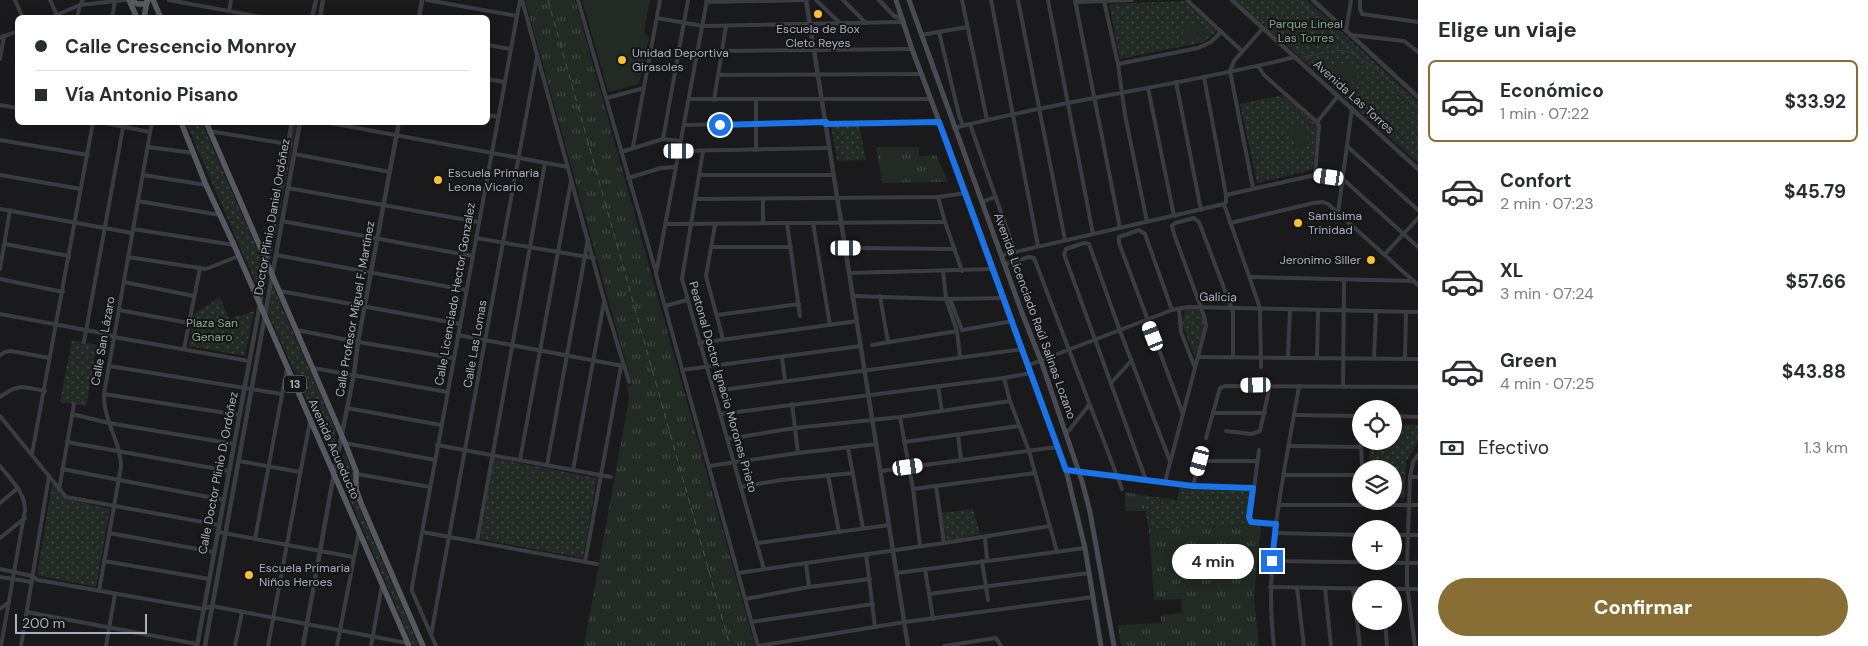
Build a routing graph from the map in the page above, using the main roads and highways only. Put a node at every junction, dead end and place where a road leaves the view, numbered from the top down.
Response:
1 (129, 0) edge
2 (149, 0) edge
3 (896, 0) edge
4 (909, 0) edge
5 (136, 15) edge
6 (145, 15) edge
7 (159, 15) edge
8 (182, 125) edge
9 (207, 125) edge
10 (405, 644) edge
11 (423, 646) edge
12 (1101, 646) edge
13 (1114, 646) edge

1 - 2 main road
1 - 5 main road
2 - 6 main road
2 - 7 main road
3 - 12 main road, Avenida Licenciado Raúl Salinas Lozano
4 - 13 main road, Avenida Licenciado Raúl Salinas Lozano
8 - 10 main road, Avenida Acueducto / 13
9 - 11 main road, Avenida Acueducto / 13

